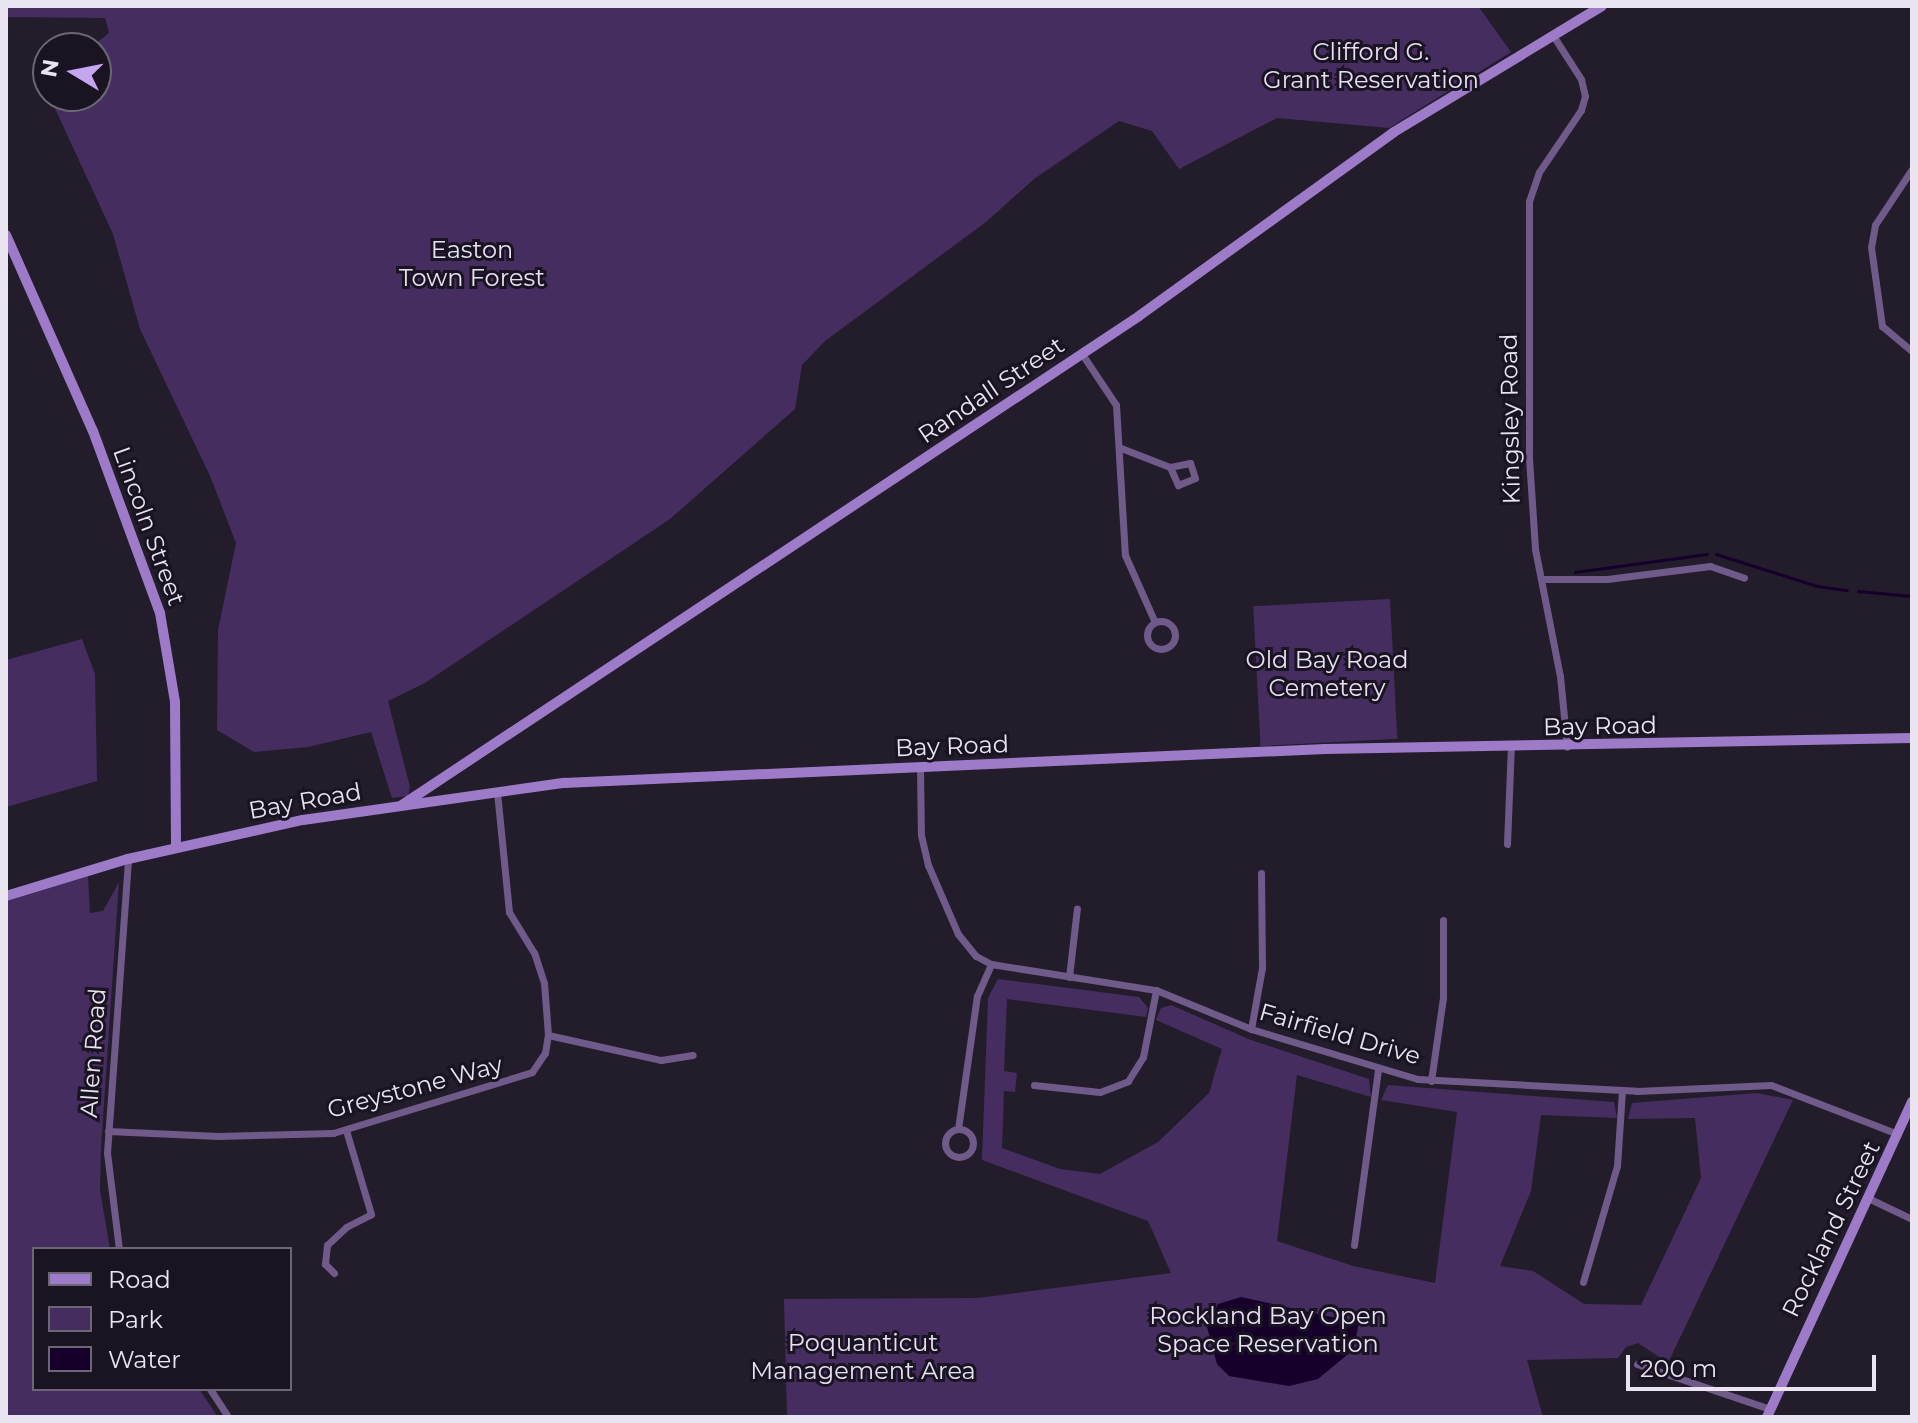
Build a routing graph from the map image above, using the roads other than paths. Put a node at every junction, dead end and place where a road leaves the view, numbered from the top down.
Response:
1 (1602, 6) edge
2 (1554, 37) junction
3 (1912, 169) edge
4 (6, 235) edge
5 (1912, 351) edge
6 (1082, 354) junction
7 (1121, 448) junction
8 (1170, 467) dead end
9 (1744, 578) dead end
10 (1541, 579) junction
11 (1154, 620) junction
12 (1912, 738) edge
13 (1511, 746) junction
14 (1567, 747) junction
15 (920, 767) junction
16 (497, 792) junction
17 (401, 806) junction
18 (1507, 844) dead end
19 (176, 848) junction
20 (128, 859) junction
21 (1261, 873) dead end
22 (6, 896) edge
23 (1077, 908) dead end
24 (1443, 920) dead end
25 (991, 964) junction
26 (1069, 977) junction
27 (1156, 990) junction
28 (1251, 1029) junction
29 (548, 1035) junction
30 (693, 1055) dead end
31 (1378, 1069) junction
32 (1431, 1081) junction
33 (1034, 1085) dead end
34 (1622, 1090) junction
35 (1912, 1102) edge
36 (958, 1129) junction
37 (346, 1130) junction
38 (108, 1131) junction
39 (1898, 1134) junction
40 (1868, 1198) junction
41 (1912, 1219) edge
42 (1354, 1245) dead end
43 (119, 1247) edge
44 (334, 1273) dead end
45 (1583, 1282) dead end
46 (1637, 1364) dead end
47 (211, 1391) edge
48 (1768, 1413) edge
49 (228, 1417) edge

1 - 2 street, Randall Street
2 - 6 street, Randall Street
2 - 10 street, Kingsley Road
3 - 5 street
4 - 19 street, Lincoln Street
6 - 7 street
6 - 17 street, Randall Street
7 - 8 street
7 - 11 street
9 - 10 street
10 - 14 street, Kingsley Road
11 - 11 street
12 - 14 street, Bay Road
13 - 14 street, Bay Road
13 - 15 street, Bay Road
13 - 18 street
15 - 16 street, Bay Road
15 - 25 street
16 - 17 street, Bay Road
16 - 29 street
17 - 19 street, Bay Road
19 - 20 street, Bay Road
20 - 22 street, Bay Road
20 - 38 street, Allen Road
21 - 28 street
23 - 26 street
24 - 32 street
25 - 26 street, Fairfield Drive
25 - 36 street
26 - 27 street, Fairfield Drive
27 - 28 street, Fairfield Drive
27 - 33 street
28 - 31 street, Fairfield Drive
29 - 30 street
29 - 37 street, Greystone Way
31 - 32 street, Fairfield Drive
31 - 42 street
32 - 34 street, Fairfield Drive
34 - 39 street, Fairfield Drive
34 - 45 street
35 - 39 street, Rockland Street
36 - 36 street
37 - 38 street, Greystone Way
37 - 44 street
38 - 43 street, Allen Road
39 - 40 street, Rockland Street
40 - 41 street
40 - 48 street, Rockland Street
46 - 48 street
47 - 49 street

